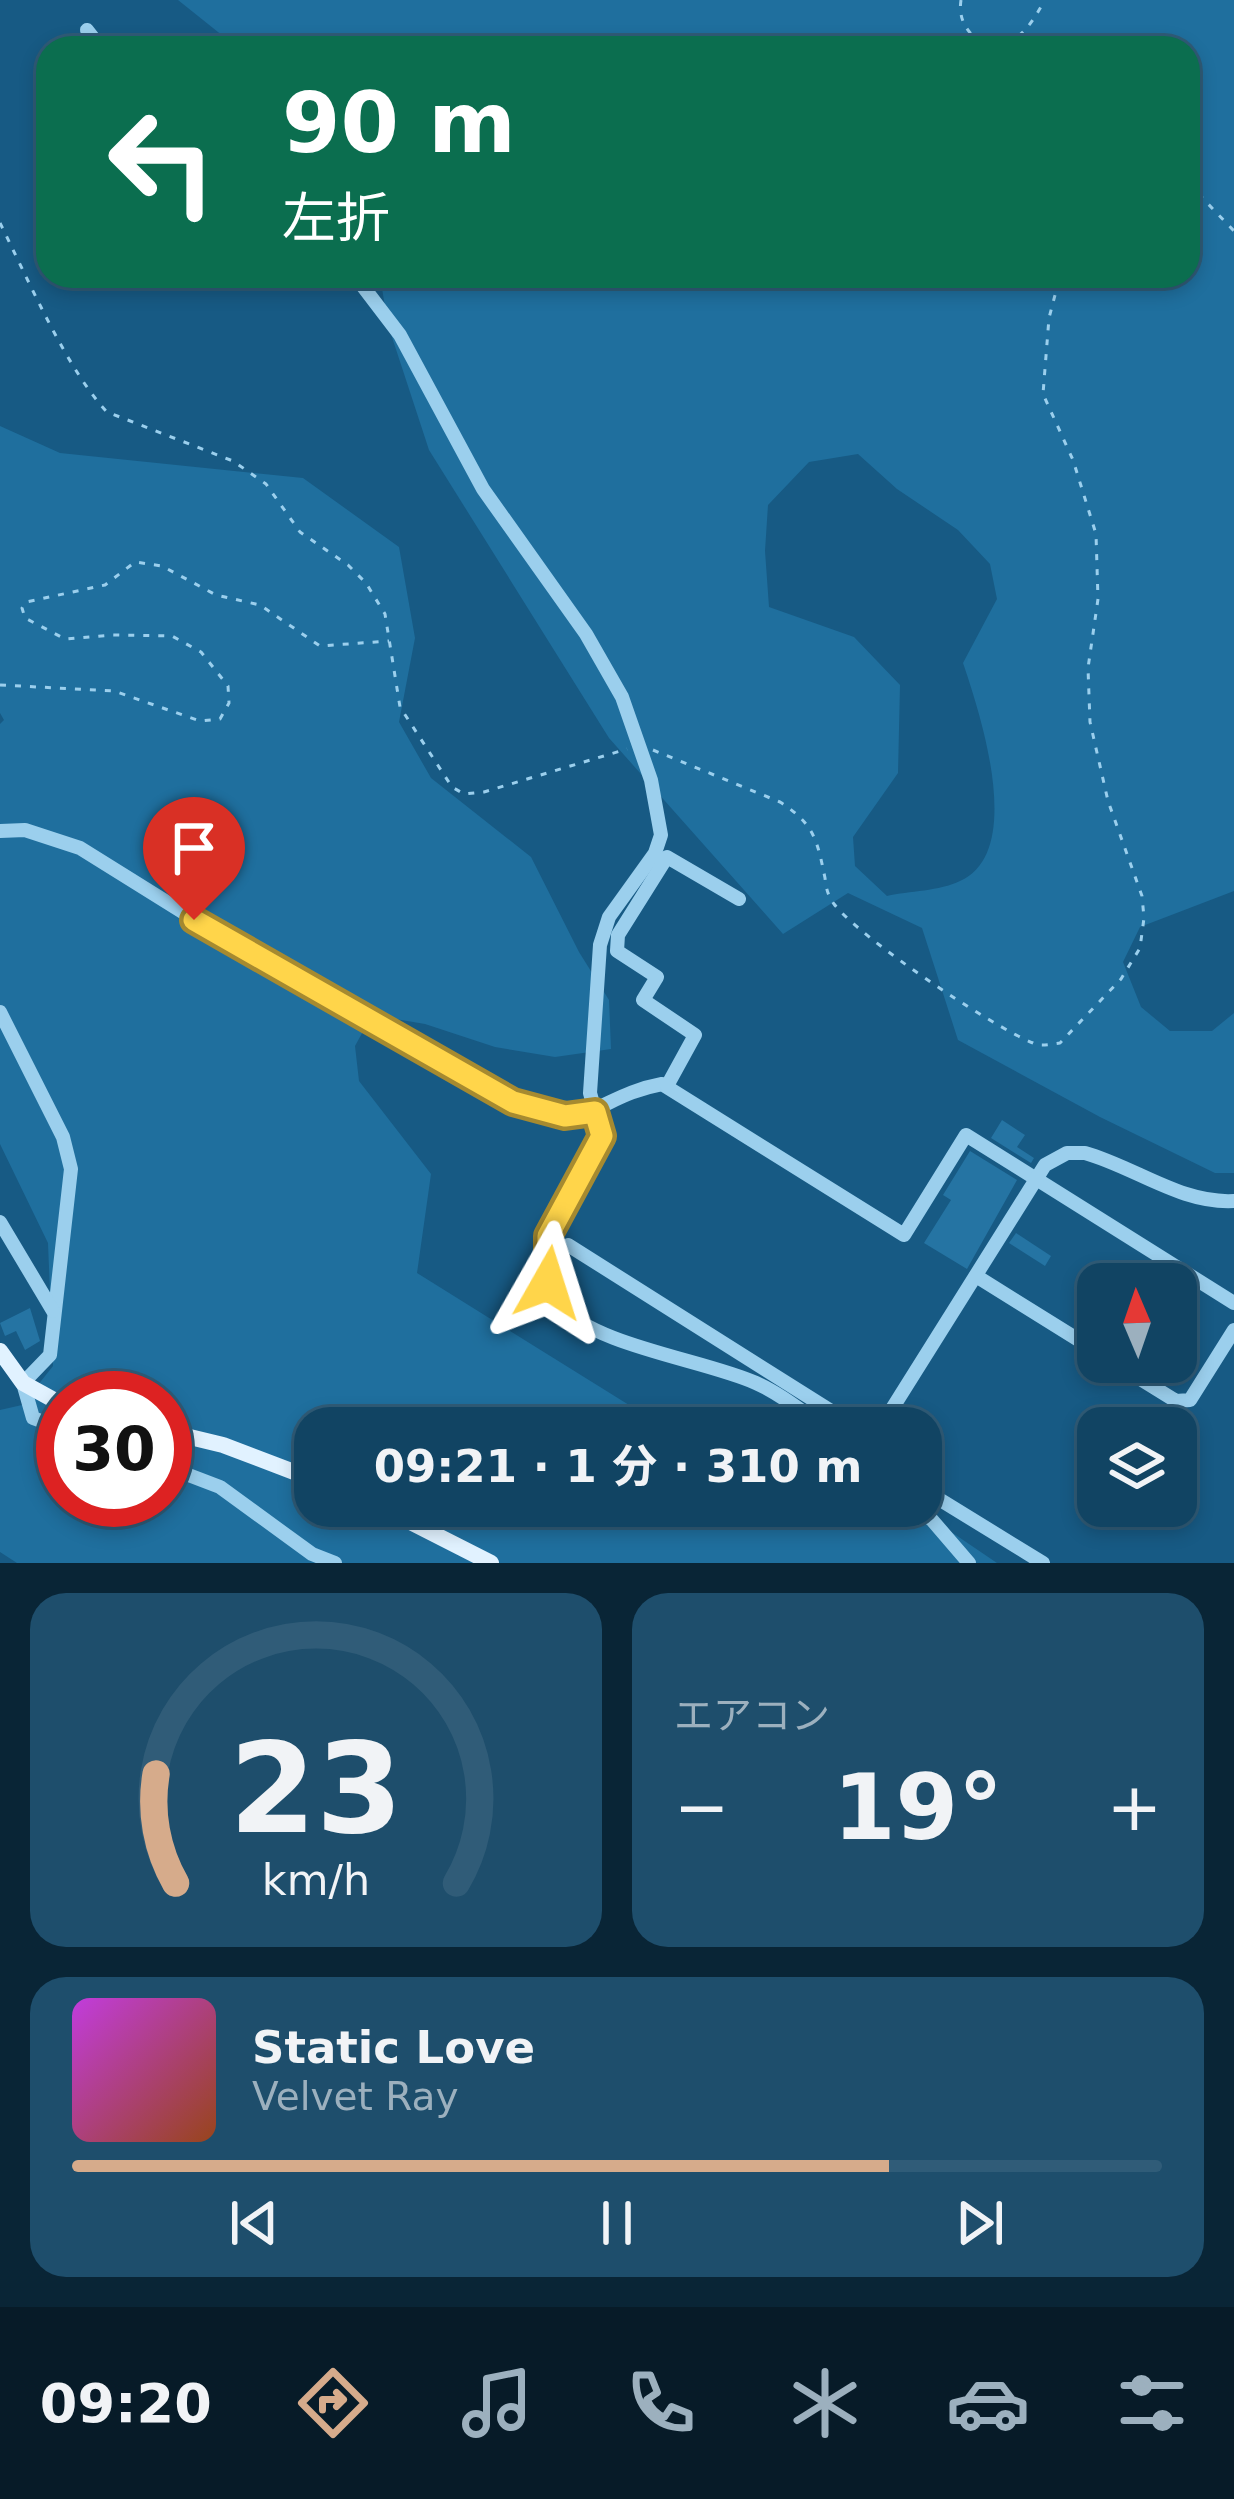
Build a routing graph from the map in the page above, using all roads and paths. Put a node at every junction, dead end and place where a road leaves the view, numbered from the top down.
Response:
1 (961, 0) edge
2 (1045, 0) edge
3 (87, 30) dead end
4 (92, 36) edge
5 (972, 36) edge
6 (1020, 36) edge
7 (1200, 196) edge
8 (0, 223) edge
9 (1234, 232) edge
10 (364, 288) edge
11 (1057, 288) edge
12 (391, 640) junction
13 (0, 685) edge
14 (640, 745) junction
15 (0, 831) edge
16 (739, 899) dead end
17 (0, 1012) edge
18 (667, 1086) junction
19 (595, 1112) junction
20 (1036, 1179) junction
21 (1234, 1201) edge
22 (0, 1222) edge
23 (568, 1245) dead end
24 (976, 1276) junction
25 (1234, 1303) edge
26 (53, 1311) junction
27 (1234, 1330) edge
28 (1077, 1339) edge
29 (0, 1352) edge
30 (23, 1383) junction
31 (1147, 1383) edge
32 (36, 1390) edge
33 (794, 1407) edge
34 (825, 1407) edge
35 (893, 1407) edge
36 (36, 1419) edge
37 (192, 1438) edge
38 (294, 1472) edge
39 (192, 1476) edge
40 (942, 1501) edge
41 (420, 1527) edge
42 (938, 1527) edge
43 (335, 1563) edge
44 (491, 1563) edge
45 (969, 1563) edge
46 (1043, 1563) edge

1 - 5 path
2 - 6 path
3 - 4 street
7 - 9 path
8 - 12 path
10 - 14 street
11 - 14 path
12 - 13 path
12 - 14 path
14 - 19 street
15 - 19 street
16 - 18 street
17 - 26 street
18 - 19 street
18 - 20 street
19 - 33 street
20 - 21 street
20 - 24 street
20 - 25 street
22 - 26 street
23 - 34 street
24 - 28 street
24 - 35 street
26 - 30 street
27 - 31 street
29 - 30 main road
30 - 32 main road
30 - 36 street
37 - 38 main road
39 - 43 street
40 - 46 street
41 - 44 main road
42 - 45 street

